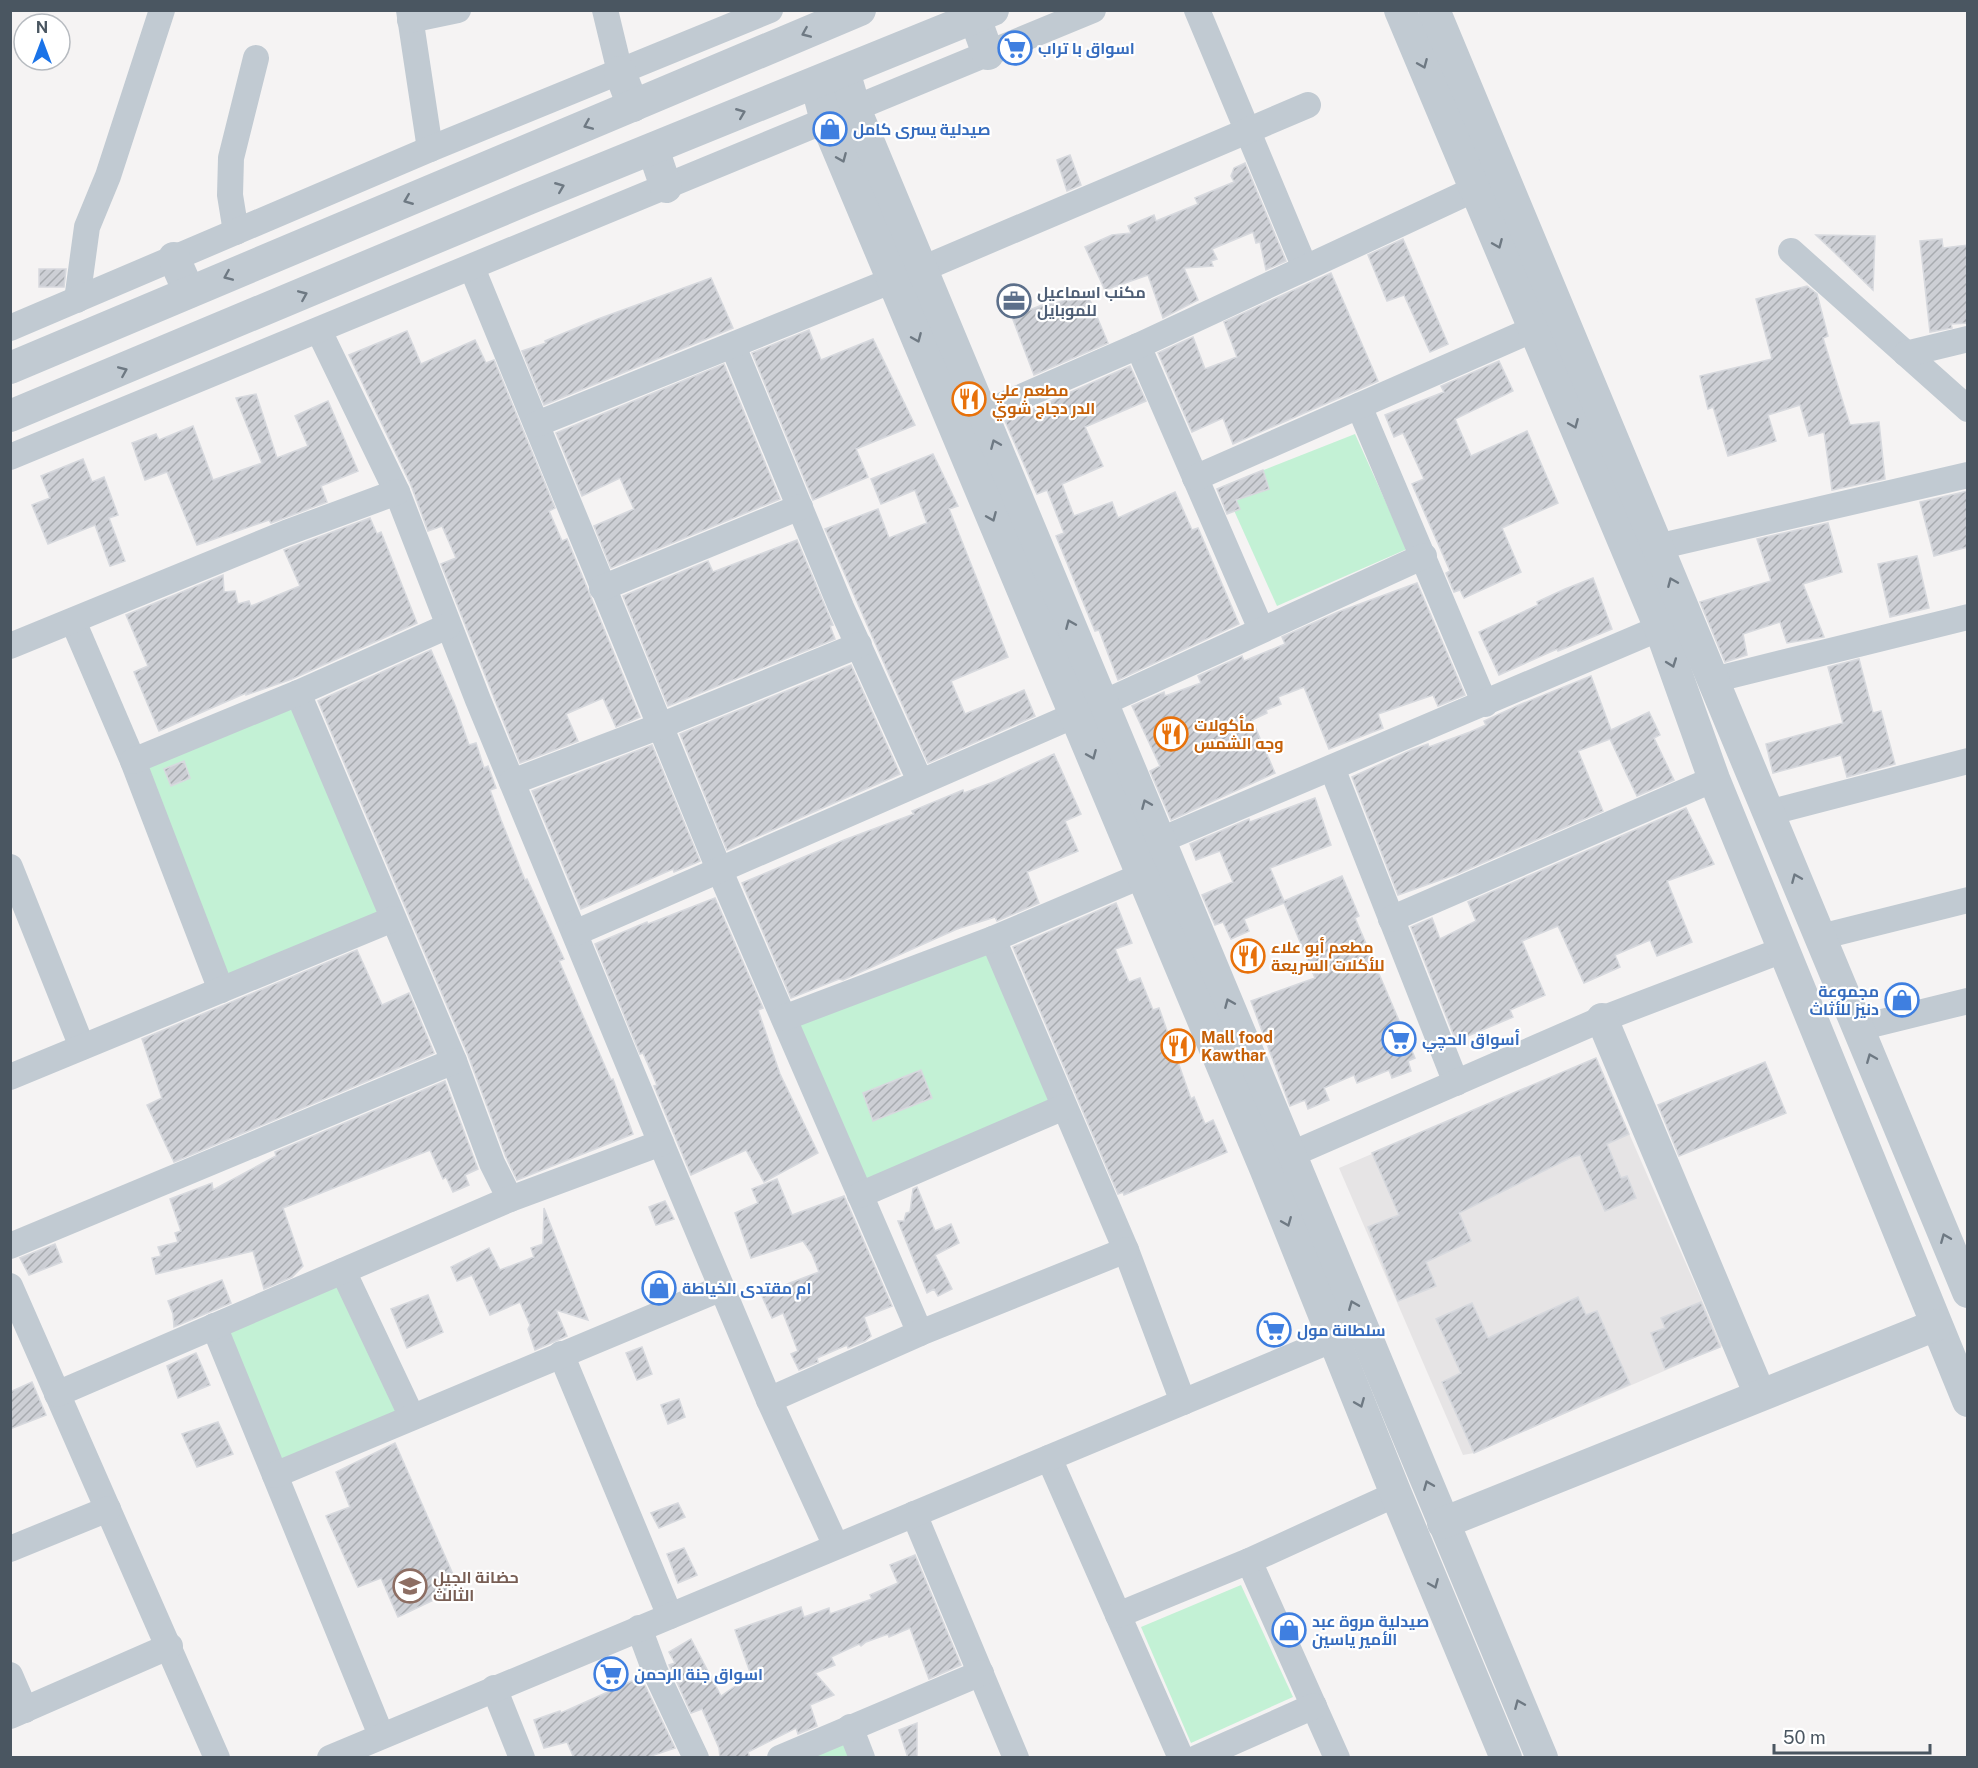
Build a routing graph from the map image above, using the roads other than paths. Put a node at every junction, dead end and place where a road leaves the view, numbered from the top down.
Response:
1 (162, 10) edge
2 (458, 10) edge
3 (605, 10) edge
4 (770, 10) edge
5 (860, 10) edge
6 (1093, 10) edge
7 (1197, 10) edge
8 (1400, 10) edge
9 (1434, 10) edge
10 (984, 14) edge
11 (410, 15) edge
12 (987, 54) junction
13 (256, 58) dead end
14 (844, 71) junction
15 (620, 72) junction
16 (816, 83) junction
17 (1308, 105) dead end
18 (633, 106) junction
19 (855, 109) junction
20 (826, 121) junction
21 (1247, 131) junction
22 (430, 149) junction
23 (653, 149) junction
24 (513, 156) junction
25 (666, 187) junction
26 (437, 188) junction
27 (1475, 189) junction
28 (528, 200) junction
29 (458, 229) junction
30 (236, 232) junction
31 (1791, 251) dead end
32 (174, 258) junction
33 (472, 268) junction
34 (922, 268) junction
35 (1305, 268) junction
36 (893, 280) junction
37 (189, 292) junction
38 (77, 300) junction
39 (10, 328) edge
40 (1534, 329) junction
41 (320, 331) junction
42 (1968, 339) edge
43 (75, 342) junction
44 (733, 346) junction
45 (1138, 346) junction
46 (1906, 354) junction
47 (10, 368) edge
48 (10, 382) edge
49 (93, 383) junction
50 (1359, 406) junction
51 (1968, 409) edge
52 (982, 414) junction
53 (12, 416) edge
54 (537, 424) junction
55 (10, 456) edge
56 (1968, 476) edge
57 (1195, 478) junction
58 (397, 492) junction
59 (800, 507) junction
60 (1657, 547) junction
61 (1424, 556) junction
62 (602, 588) junction
63 (1968, 617) edge
64 (73, 621) junction
65 (448, 626) junction
66 (1660, 628) junction
67 (1261, 629) junction
68 (859, 645) junction
69 (10, 646) edge
70 (1713, 680) junction
71 (298, 693) junction
72 (1485, 704) junction
73 (1089, 709) junction
74 (660, 726) junction
75 (133, 760) junction
76 (1968, 761) edge
77 (1332, 768) junction
78 (1714, 779) junction
79 (920, 781) junction
80 (512, 782) junction
81 (1768, 813) junction
82 (1161, 840) junction
83 (10, 867) edge
84 (719, 870) junction
85 (1143, 875) junction
86 (1968, 900) edge
87 (393, 919) junction
88 (1391, 919) junction
89 (575, 933) junction
90 (1820, 937) junction
91 (993, 939) junction
92 (1783, 950) junction
93 (221, 990) junction
94 (1968, 1001) edge
95 (784, 1018) junction
96 (1602, 1019) junction
97 (1858, 1028) junction
98 (82, 1047) junction
99 (454, 1061) junction
100 (1239, 1067) junction
101 (10, 1077) edge
102 (1456, 1083) junction
103 (1064, 1107) junction
104 (1260, 1117) junction
105 (661, 1143) junction
106 (1292, 1154) junction
107 (860, 1195) junction
108 (510, 1200) junction
109 (10, 1246) edge
110 (1126, 1250) junction
111 (343, 1271) junction
112 (10, 1286) edge
113 (722, 1288) junction
114 (1968, 1292) edge
115 (1936, 1325) junction
116 (214, 1326) junction
117 (920, 1333) junction
118 (1334, 1339) junction
119 (561, 1354) junction
120 (57, 1395) junction
121 (1760, 1395) junction
122 (770, 1400) junction
123 (1968, 1401) edge
124 (1183, 1402) junction
125 (412, 1417) junction
126 (1049, 1458) junction
127 (275, 1475) junction
128 (1396, 1494) junction
129 (108, 1509) junction
130 (914, 1514) junction
131 (1443, 1523) junction
132 (836, 1546) junction
133 (10, 1549) edge
134 (1249, 1561) junction
135 (1118, 1615) junction
136 (670, 1616) junction
137 (639, 1628) junction
138 (170, 1646) junction
139 (981, 1673) junction
140 (10, 1675) edge
141 (494, 1688) junction
142 (1314, 1706) junction
143 (18, 1713) edge
144 (850, 1727) junction
145 (381, 1735) junction
146 (217, 1758) edge
147 (330, 1758) edge
148 (522, 1758) edge
149 (696, 1758) edge
150 (780, 1758) edge
151 (862, 1758) edge
152 (1016, 1758) edge
153 (1180, 1758) edge
154 (1197, 1758) edge
155 (1337, 1758) edge
156 (1506, 1758) edge
157 (1542, 1758) edge

1 - 38 street
2 - 11 street
3 - 15 street
4 - 15 street
5 -> 18 street
6 - 12 street
7 - 21 street
8 -> 27 street
9 - 60 street
10 - 12 street
10 - 14 street
11 - 22 street
12 - 19 street
13 - 30 street
14 - 16 street
14 - 19 street
15 - 18 street
15 - 22 street
16 - 20 street
23 -> 16 street
17 - 21 street
18 -> 24 street
19 - 20 street
19 - 34 street
20 - 25 street
20 -> 36 street
21 - 34 street
21 - 35 street
22 - 30 street
23 - 25 street
28 -> 23 street
24 - 26 street
24 - 28 street
25 - 33 street
26 - 29 street
26 -> 37 street
27 - 35 street
27 -> 40 street
28 - 29 street
49 -> 29 street
30 - 32 street
31 - 46 street
32 - 37 street
32 - 38 street
33 - 41 street
33 - 54 street
34 - 52 street
35 - 45 street
36 - 44 street
36 -> 73 street
37 - 43 street
38 - 39 street
40 - 50 street
40 -> 66 street
41 - 55 street
41 - 58 street
42 - 46 street
43 - 47 street
43 - 49 street
44 - 54 street
44 - 59 street
45 - 52 street
45 - 57 street
46 - 51 street
48 - 53 street
49 - 53 street
50 - 57 street
50 - 61 street
73 -> 52 street
54 - 62 street
56 - 60 street
57 - 67 street
58 - 64 street
58 - 65 street
59 - 62 street
59 - 68 street
70 -> 60 street
61 - 67 street
61 - 72 street
62 - 74 street
63 - 70 street
64 - 69 street
64 - 75 street
65 - 71 street
65 - 80 street
66 - 72 street
66 -> 78 street
67 - 73 street
68 - 74 street
68 - 79 street
70 - 81 street
71 - 75 street
71 - 87 street
72 - 77 street
73 - 79 street
82 -> 73 street
73 -> 85 street
74 - 80 street
74 - 84 street
75 - 93 street
76 - 81 street
77 - 82 street
77 - 88 street
78 - 88 street
78 - 92 street
79 - 84 street
80 - 89 street
90 -> 81 street
100 -> 82 street
83 - 98 street
84 - 89 street
84 - 95 street
85 - 91 street
85 - 100 street
86 - 90 street
87 - 93 street
87 - 99 street
88 - 102 street
89 - 105 street
90 - 97 street
91 - 95 street
91 - 103 street
92 - 96 street
92 - 115 street
93 - 98 street
94 - 97 street
95 - 107 street
96 - 102 street
96 - 121 street
114 -> 97 street
98 - 101 street
99 - 108 street
99 - 109 street
100 - 104 street
102 - 106 street
103 - 107 street
103 - 110 street
104 - 106 street
104 -> 118 street
105 - 108 street
105 - 113 street
131 -> 106 street
107 - 117 street
108 - 111 street
110 - 117 street
110 - 124 street
111 - 116 street
111 - 125 street
112 - 120 street
113 - 119 street
113 - 122 street
115 - 121 street
115 - 123 street
116 - 120 street
116 - 127 street
117 - 122 street
118 - 124 street
118 -> 128 street
119 - 125 street
119 - 136 street
120 - 129 street
121 - 131 street
122 - 132 street
124 - 126 street
125 - 127 street
126 - 130 street
126 - 135 street
127 - 145 street
128 - 134 street
128 -> 156 street
129 - 133 street
129 - 138 street
130 - 132 street
130 - 139 street
157 -> 131 street
132 - 136 street
134 - 135 street
134 - 142 street
135 - 153 street
136 - 137 street
137 - 141 street
137 - 149 street
138 - 143 street
138 - 146 street
139 - 144 street
139 - 152 street
140 - 143 street
141 - 145 street
141 - 148 street
142 - 154 street
142 - 155 street
144 - 150 street
144 - 151 street
145 - 147 street

